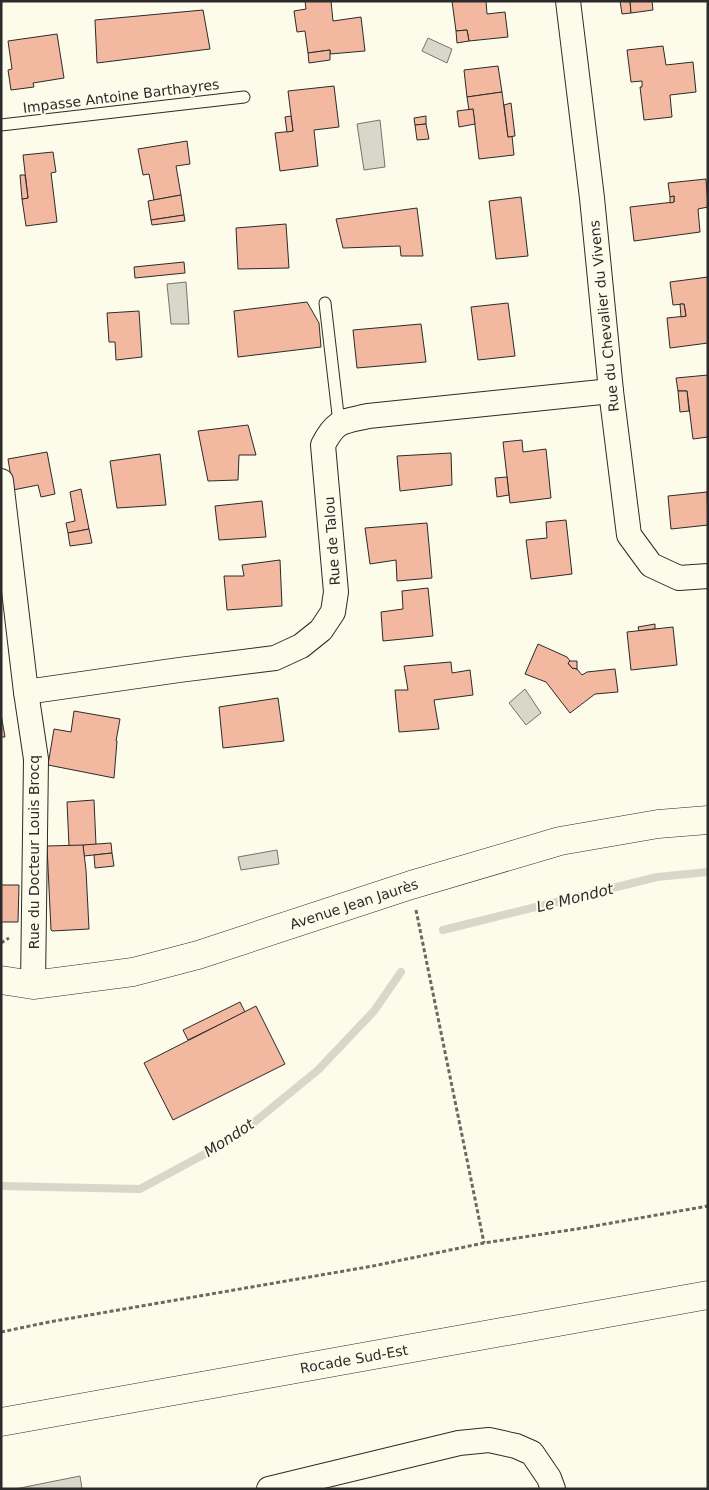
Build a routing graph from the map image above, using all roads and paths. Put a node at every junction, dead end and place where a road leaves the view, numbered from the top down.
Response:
1 (568, 1) edge
2 (244, 97) dead end
3 (1, 125) edge
4 (325, 303) dead end
5 (611, 391) junction
6 (339, 423) junction
7 (1, 481) edge
8 (708, 576) edge
9 (26, 692) junction
10 (708, 820) edge
11 (411, 884) junction
12 (1, 980) edge
13 (33, 985) junction
14 (708, 1206) edge
15 (484, 1243) junction
16 (708, 1295) edge
17 (1, 1332) edge
18 (1, 1422) edge
19 (269, 1489) edge
20 (553, 1489) edge

1 - 5 street, Rue du Chevalier du Vivens
2 - 3 lane, Impasse Antoine Barthayres
4 - 6 lane
5 - 6 street
5 - 8 street, Rue du Chevalier du Vivens
6 - 9 street, Rue de Talou
7 - 9 street, Rue du Docteur Louis Brocq
9 - 13 street, Rue du Docteur Louis Brocq
10 - 11 street, Avenue Jean Jaurès
11 - 13 street, Avenue Jean Jaurès
11 - 15 path
12 - 13 street, Avenue Jean Jaurès
14 - 15 path
15 - 17 path
16 - 18 street, Rocade Sud-Est
19 - 20 street

